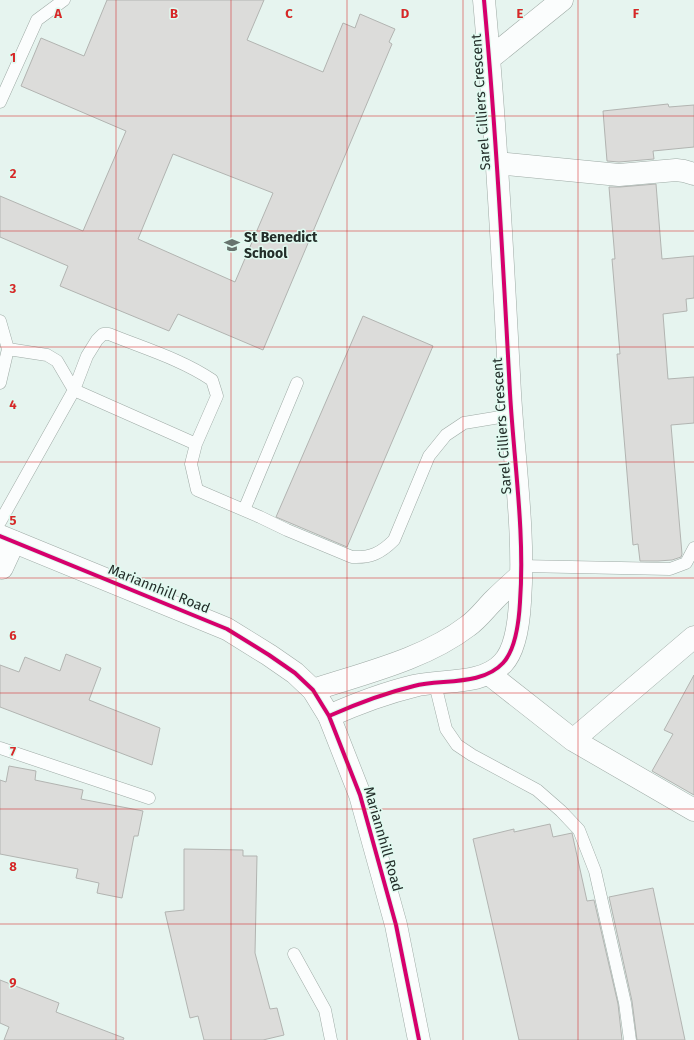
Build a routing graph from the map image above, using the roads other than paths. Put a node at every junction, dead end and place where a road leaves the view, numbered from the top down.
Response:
1 (64, 0) edge
2 (484, 0) edge
3 (562, 0) edge
4 (490, 59) junction
5 (0, 102) edge
6 (497, 163) junction
7 (694, 174) edge
8 (0, 321) edge
9 (8, 349) junction
10 (0, 383) edge
11 (296, 383) dead end
12 (74, 390) junction
13 (512, 415) junction
14 (196, 444) junction
15 (244, 510) junction
16 (0, 522) edge
17 (7, 539) edge
18 (694, 548) edge
19 (521, 570) junction
20 (1, 571) edge
21 (694, 637) edge
22 (488, 674) junction
23 (435, 684) junction
24 (313, 690) junction
25 (329, 716) junction
26 (573, 740) junction
27 (0, 748) edge
28 (149, 798) dead end
29 (694, 810) edge
30 (294, 954) dead end
31 (331, 1040) edge
32 (419, 1040) edge
33 (630, 1040) edge

1 - 5 lane
2 - 4 street, Sarel Cilliers Crescent
3 - 4 street
4 - 6 street, Sarel Cilliers Crescent
6 - 7 street
6 - 13 street, Sarel Cilliers Crescent
8 - 9 lane
9 - 10 lane
9 - 12 lane
11 - 15 lane
12 - 14 lane
12 - 14 lane
12 - 16 lane
13 - 15 lane
13 - 19 street, Sarel Cilliers Crescent
14 - 15 lane
17 - 20 street
17 - 24 street, Mariannhill Road
18 - 19 lane
19 - 22 street, Sarel Cilliers Crescent
19 - 24 street
21 - 26 street
22 - 23 street, Sarel Cilliers Crescent
22 - 26 street
23 - 25 street, Sarel Cilliers Crescent
23 - 33 lane
24 - 25 street, Mariannhill Road
25 - 32 street, Mariannhill Road
26 - 29 street
27 - 28 lane
30 - 31 lane

